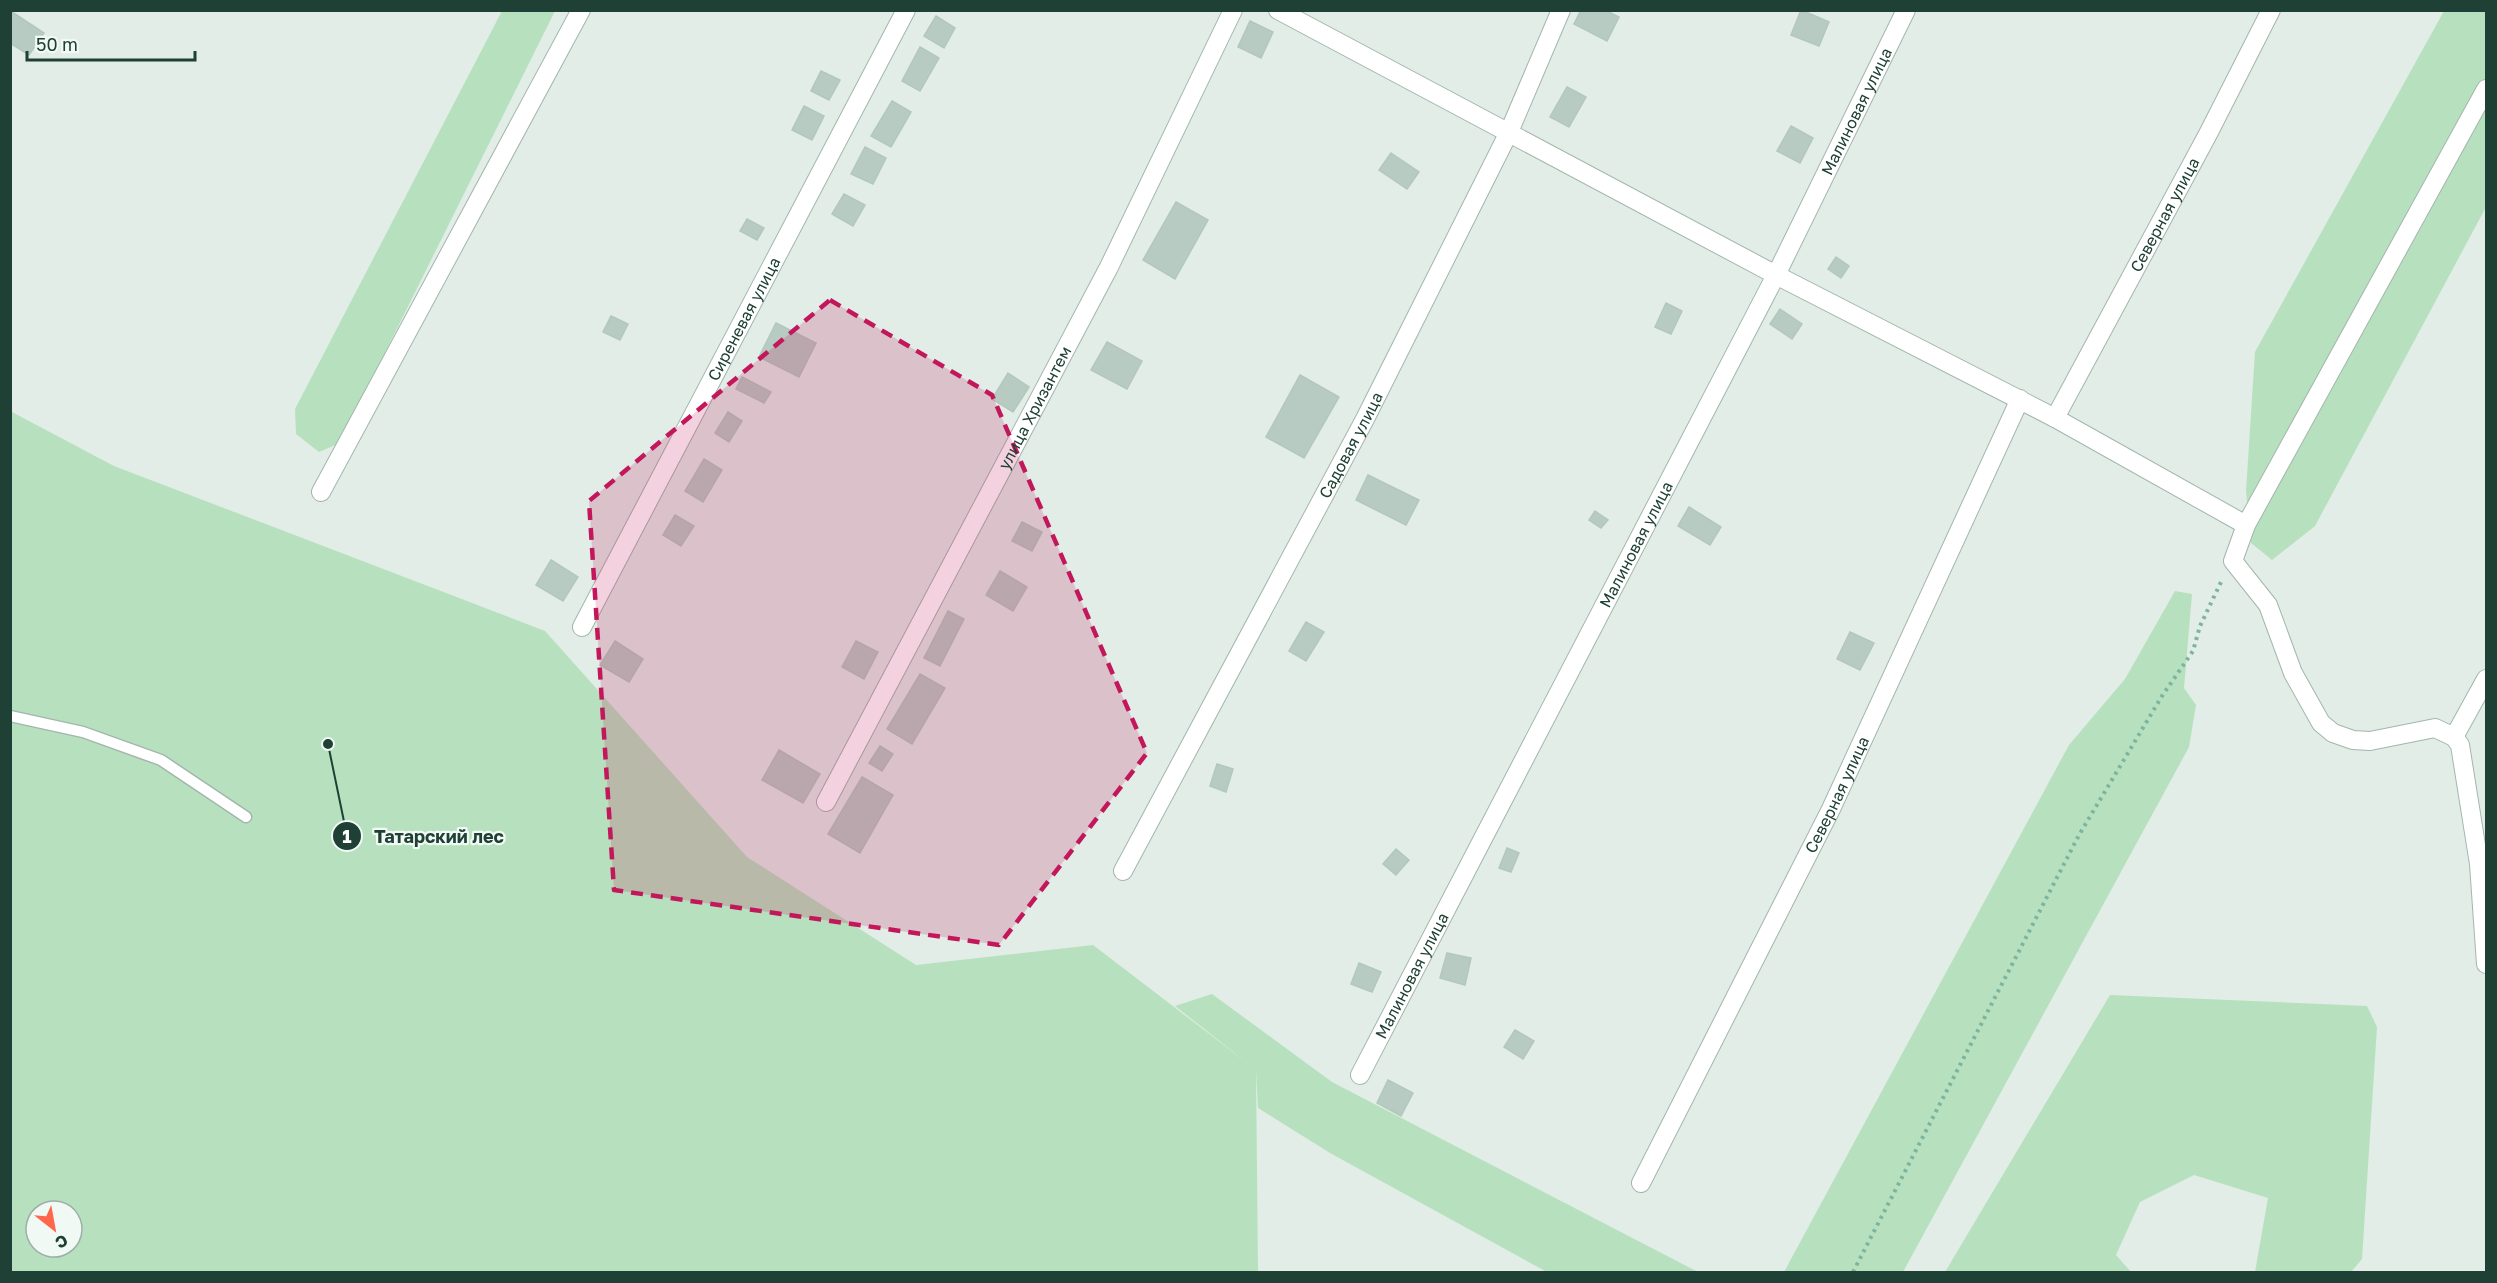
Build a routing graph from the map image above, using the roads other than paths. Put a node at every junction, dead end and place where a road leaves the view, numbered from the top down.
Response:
1 (580, 10) edge
2 (906, 10) edge
3 (1233, 10) edge
4 (1278, 10) edge
5 (1561, 10) edge
6 (1906, 10) edge
7 (2271, 10) edge
8 (2487, 89) edge
9 (1509, 132) junction
10 (1776, 275) junction
11 (2020, 399) junction
12 (2055, 418) junction
13 (321, 492) dead end
14 (2246, 525) junction
15 (582, 627) dead end
16 (2487, 679) edge
17 (10, 716) edge
18 (2454, 737) junction
19 (826, 802) dead end
20 (246, 817) dead end
21 (2483, 863) edge
22 (1123, 871) dead end
23 (2487, 964) edge
24 (1360, 1075) dead end
25 (1641, 1183) dead end

1 - 13 street
2 - 15 street, Сиреневая улица
3 - 19 street, улица Хризантем
4 - 9 street
5 - 9 street, Садовая улица
6 - 10 street, Малиновая улица
7 - 12 street, Северная улица
8 - 14 street
9 - 10 street
9 - 22 street, Садовая улица
10 - 11 street
10 - 24 street, Малиновая улица
11 - 12 street
11 - 25 street, Северная улица
12 - 14 street
14 - 18 street
16 - 18 street
17 - 20 lane
18 - 21 street
21 - 23 street

